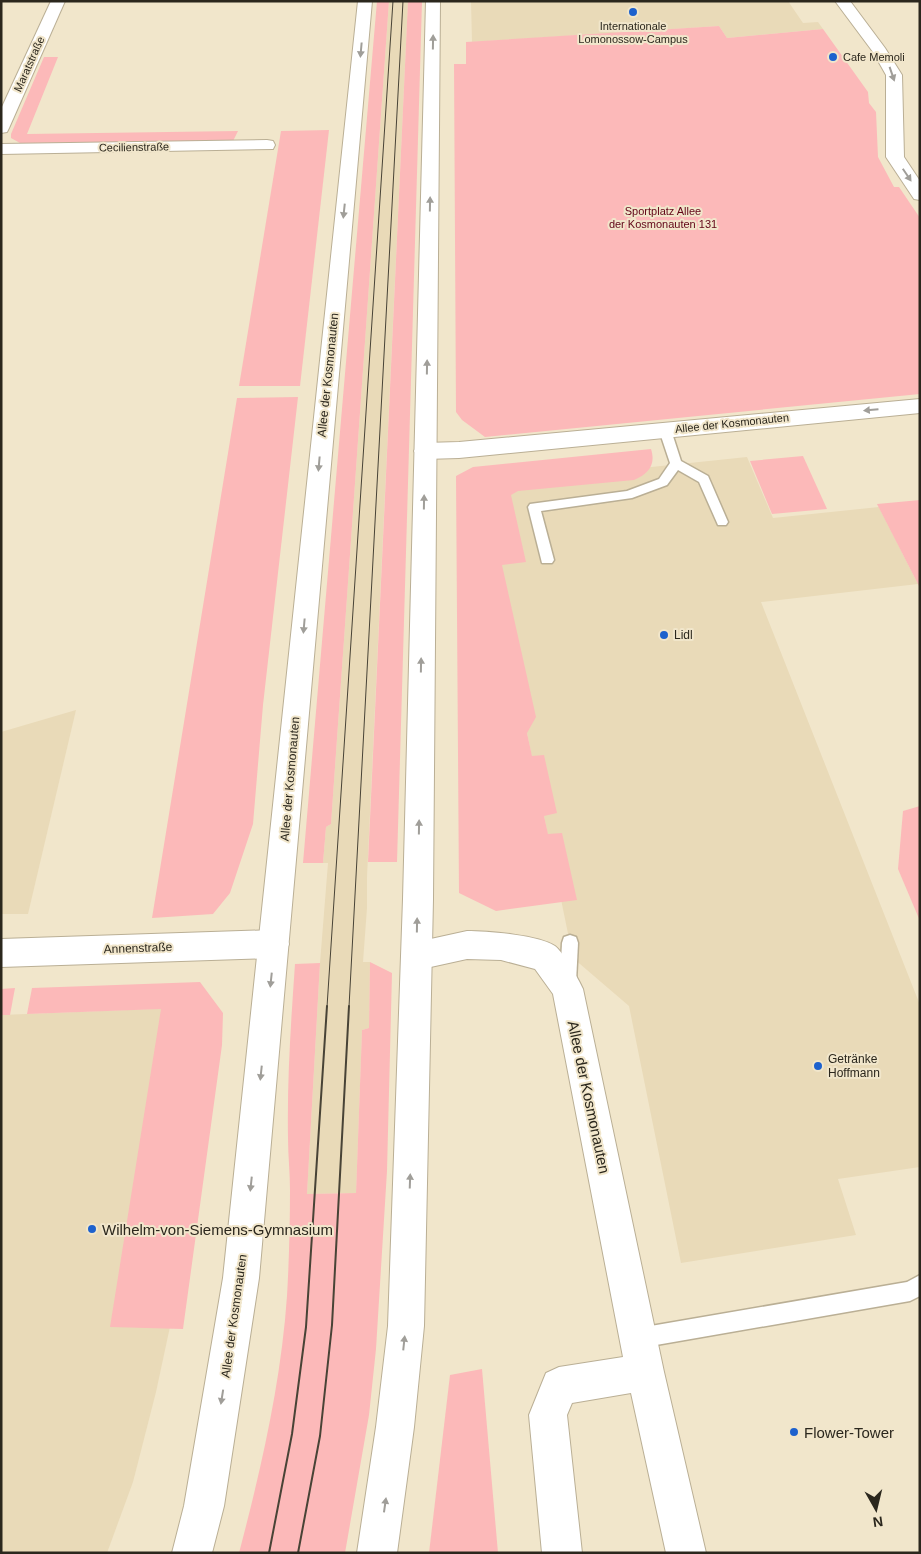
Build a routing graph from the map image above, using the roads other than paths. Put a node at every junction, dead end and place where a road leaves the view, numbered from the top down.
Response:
1 (58, 1) edge
2 (366, 1) edge
3 (434, 1) edge
4 (842, 1) edge
5 (1, 128) edge
6 (267, 145) dead end
7 (1, 149) edge
8 (920, 194) edge
9 (920, 406) edge
10 (665, 430) junction
11 (425, 451) junction
12 (676, 464) junction
13 (722, 522) dead end
14 (547, 560) dead end
15 (570, 942) dead end
16 (274, 944) junction
17 (1, 952) edge
18 (417, 956) junction
19 (567, 989) junction
20 (920, 1285) edge
21 (642, 1355) junction
22 (192, 1553) edge
23 (377, 1553) edge
24 (562, 1553) edge
25 (686, 1553) edge

1 - 5 main road, Maratstraße
2 -> 16 main road, Allee der Kosmonauten
11 -> 3 main road
4 -> 8 main road
6 - 7 main road, Cecilienstraße
9 -> 10 main road, Allee der Kosmonauten
10 - 11 main road, Allee der Kosmonauten
10 - 12 lane
18 -> 11 main road
12 - 13 lane
12 - 14 lane
15 - 19 lane
16 - 17 main road, Annenstraße
16 -> 22 main road, Allee der Kosmonauten
18 - 19 main road, Allee der Kosmonauten
23 -> 18 main road
19 - 21 main road, Allee der Kosmonauten
20 - 21 lane
21 - 24 main road
21 - 25 main road, Allee der Kosmonauten

